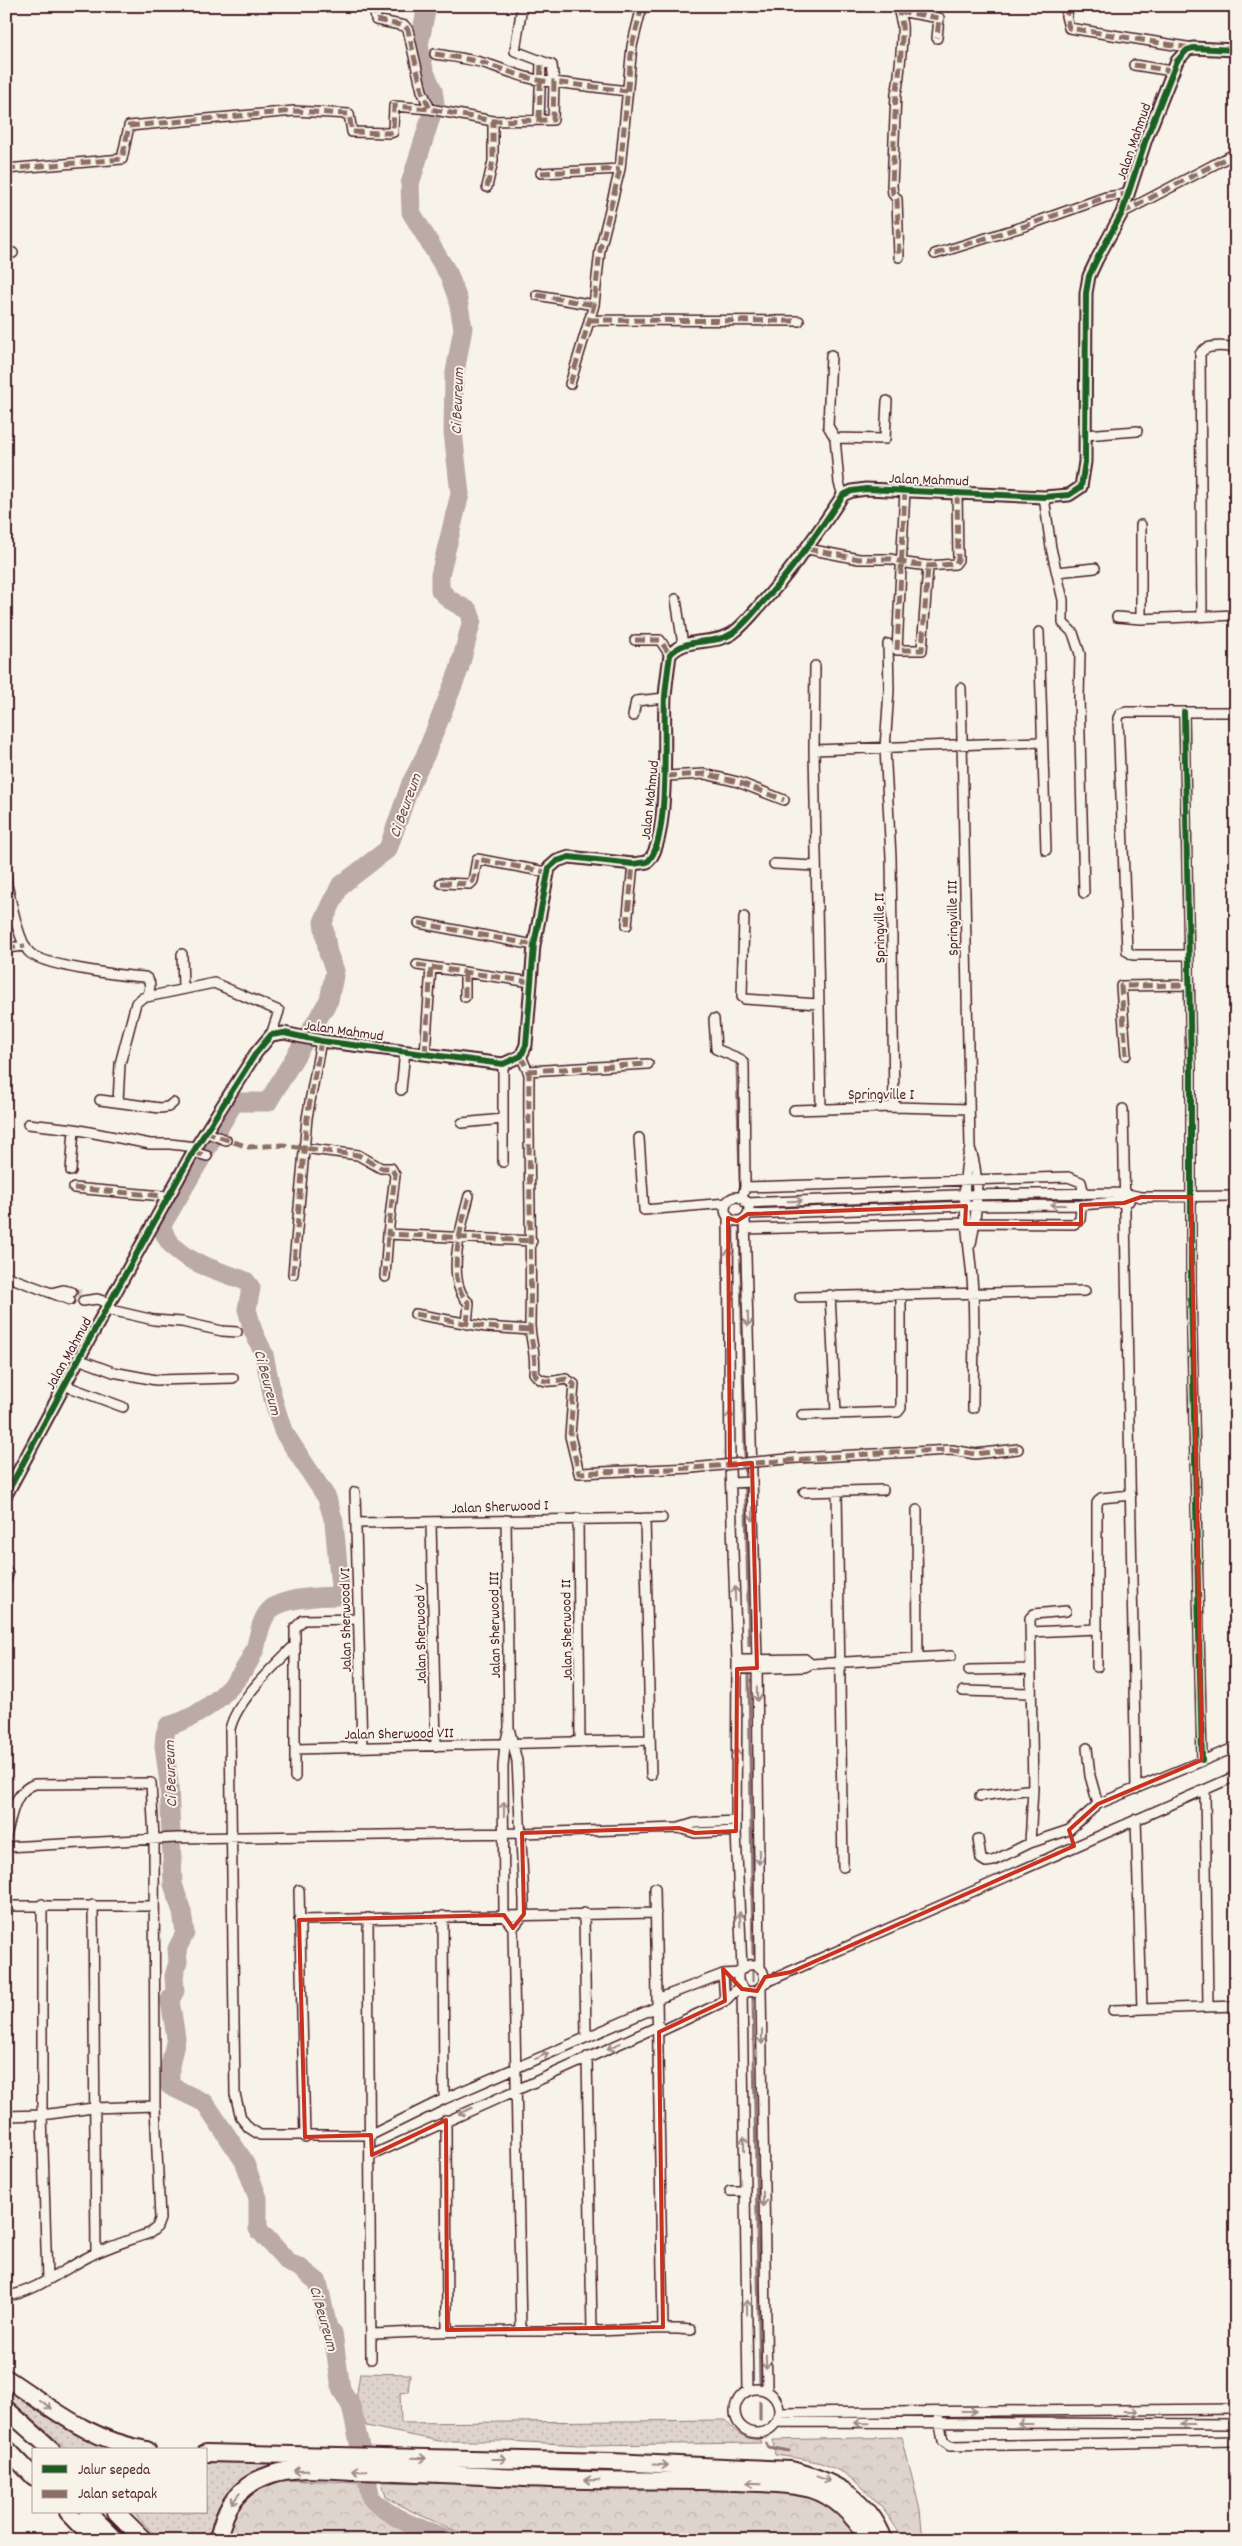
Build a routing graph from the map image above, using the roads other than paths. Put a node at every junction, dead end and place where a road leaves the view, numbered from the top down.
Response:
1 (378, 6) edge
2 (522, 6) edge
3 (642, 6) edge
4 (1070, 6) edge
5 (899, 8) edge
6 (937, 38) dead end
7 (1195, 48) junction
8 (1236, 50) edge
9 (435, 54) dead end
10 (541, 61) junction
11 (1134, 65) dead end
12 (1172, 71) junction
13 (540, 82) junction
14 (554, 82) junction
15 (627, 91) junction
16 (431, 109) junction
17 (539, 120) junction
18 (493, 121) junction
19 (1236, 153) edge
20 (6, 169) edge
21 (620, 169) junction
22 (541, 173) dead end
23 (487, 187) dead end
24 (1128, 194) junction
25 (1122, 212) junction
26 (935, 254) dead end
27 (899, 257) dead end
28 (536, 295) dead end
29 (594, 305) junction
30 (589, 320) junction
31 (799, 321) dead end
32 (1236, 347) edge
33 (831, 355) dead end
34 (570, 384) dead end
35 (887, 400) dead end
36 (1137, 431) dead end
37 (1085, 435) junction
38 (835, 438) junction
39 (905, 490) junction
40 (957, 492) junction
41 (843, 495) junction
42 (1044, 497) junction
43 (1141, 526) dead end
44 (808, 549) junction
45 (902, 562) junction
46 (928, 566) junction
47 (1094, 568) dead end
48 (1057, 572) junction
49 (676, 599) dead end
50 (1236, 615) edge
51 (1202, 616) junction
52 (1117, 617) dead end
53 (1141, 618) junction
54 (1039, 632) dead end
55 (635, 640) dead end
56 (888, 644) dead end
57 (684, 645) junction
58 (670, 655) junction
59 (815, 666) dead end
60 (961, 688) dead end
61 (665, 698) junction
62 (1184, 712) junction
63 (1236, 712) edge
64 (633, 716) dead end
65 (1041, 742) junction
66 (962, 746) junction
67 (885, 748) junction
68 (814, 750) junction
69 (666, 776) junction
70 (784, 800) dead end
71 (1046, 850) dead end
72 (633, 864) junction
73 (774, 864) dead end
74 (816, 866) junction
75 (546, 872) junction
76 (6, 876) edge
77 (441, 883) dead end
78 (1084, 893) dead end
79 (744, 917) dead end
80 (419, 923) dead end
81 (627, 925) dead end
82 (534, 945) junction
83 (25, 946) junction
84 (6, 948) edge
85 (182, 954) dead end
86 (1188, 955) junction
87 (417, 964) dead end
88 (431, 967) junction
89 (465, 973) junction
90 (531, 982) junction
91 (1188, 985) junction
92 (182, 989) junction
93 (147, 997) junction
94 (465, 997) dead end
95 (818, 1004) junction
96 (714, 1019) dead end
97 (271, 1034) junction
98 (319, 1041) junction
99 (405, 1051) junction
100 (424, 1054) junction
101 (1126, 1055) dead end
102 (521, 1056) junction
103 (503, 1064) junction
104 (648, 1064) dead end
105 (528, 1071) junction
106 (400, 1090) dead end
107 (100, 1100) dead end
108 (118, 1102) junction
109 (173, 1103) dead end
110 (894, 1107) junction
111 (821, 1109) junction
112 (969, 1109) junction
113 (1123, 1109) dead end
114 (794, 1110) dead end
115 (503, 1119) junction
116 (462, 1123) dead end
117 (28, 1124) dead end
118 (74, 1128) junction
119 (639, 1138) dead end
120 (304, 1148) junction
121 (970, 1148) junction
122 (199, 1152) junction
123 (503, 1162) dead end
124 (70, 1171) dead end
125 (966, 1179) junction
126 (977, 1179) junction
127 (745, 1187) junction
128 (74, 1188) dead end
129 (1123, 1193) junction
130 (1084, 1194) junction
131 (965, 1195) junction
132 (975, 1195) junction
133 (469, 1196) dead end
134 (1236, 1196) edge
135 (1141, 1197) junction
136 (1191, 1197) junction
137 (168, 1198) junction
138 (744, 1201) junction
139 (727, 1203) junction
140 (1124, 1203) junction
141 (1081, 1205) junction
142 (970, 1206) junction
143 (746, 1216) junction
144 (728, 1218) junction
145 (965, 1223) junction
146 (976, 1224) junction
147 (746, 1229) junction
148 (388, 1234) junction
149 (459, 1237) junction
150 (532, 1241) junction
151 (970, 1251) junction
152 (293, 1274) dead end
153 (6, 1276) edge
154 (384, 1277) dead end
155 (1085, 1291) dead end
156 (973, 1293) junction
157 (901, 1294) junction
158 (830, 1295) junction
159 (71, 1296) tunnel mouth
160 (800, 1297) dead end
161 (84, 1298) tunnel mouth
162 (108, 1306) junction
163 (415, 1314) dead end
164 (467, 1324) junction
165 (530, 1330) junction
166 (237, 1332) dead end
167 (78, 1359) junction
168 (233, 1378) dead end
169 (64, 1386) junction
170 (123, 1407) dead end
171 (973, 1408) dead end
172 (836, 1413) junction
173 (802, 1415) dead end
174 (1018, 1449) dead end
175 (751, 1482) junction
176 (733, 1483) junction
177 (883, 1490) dead end
178 (356, 1492) dead end
179 (804, 1492) dead end
180 (836, 1492) junction
181 (6, 1495) edge
182 (1131, 1495) junction
183 (917, 1510) dead end
184 (578, 1518) junction
185 (645, 1518) junction
186 (662, 1518) dead end
187 (506, 1520) junction
188 (431, 1522) junction
189 (356, 1523) junction
190 (6, 1570) edge
191 (6, 1582) edge
192 (1066, 1611) dead end
193 (358, 1619) junction
194 (1096, 1629) junction
195 (1032, 1632) junction
196 (294, 1646) junction
197 (952, 1656) dead end
198 (918, 1657) junction
199 (839, 1662) junction
200 (737, 1664) junction
201 (757, 1664) junction
202 (1097, 1667) dead end
203 (1030, 1669) junction
204 (969, 1670) dead end
205 (963, 1691) dead end
206 (1031, 1693) junction
207 (650, 1740) junction
208 (580, 1741) junction
209 (509, 1744) junction
210 (436, 1746) junction
211 (362, 1747) junction
212 (1236, 1747) edge
213 (1087, 1748) dead end
214 (294, 1749) junction
215 (1202, 1760) junction
216 (651, 1775) dead end
217 (1236, 1776) edge
218 (295, 1777) dead end
219 (1033, 1789) junction
220 (1136, 1789) junction
221 (1205, 1790) junction
222 (980, 1796) dead end
223 (1098, 1804) junction
224 (1136, 1819) junction
225 (736, 1821) junction
226 (679, 1828) junction
227 (1069, 1830) junction
228 (736, 1831) junction
229 (503, 1834) junction
230 (522, 1834) junction
231 (6, 1836) edge
232 (232, 1838) junction
233 (158, 1839) junction
234 (978, 1839) dead end
235 (1030, 1843) junction
236 (1074, 1846) junction
237 (6, 1848) edge
238 (843, 1867) dead end
239 (655, 1888) dead end
240 (299, 1890) dead end
241 (42, 1904) junction
242 (93, 1905) junction
243 (6, 1906) edge
244 (153, 1906) junction
245 (584, 1913) junction
246 (656, 1913) junction
247 (524, 1914) junction
248 (504, 1915) junction
249 (443, 1916) junction
250 (368, 1918) junction
251 (299, 1920) junction
252 (513, 1928) junction
253 (760, 1967) junction
254 (740, 1970) junction
255 (723, 1974) junction
256 (764, 1983) junction
257 (741, 1988) junction
258 (725, 2001) junction
259 (657, 2003) junction
260 (1208, 2006) junction
261 (1236, 2006) edge
262 (1142, 2009) junction
263 (1112, 2010) dead end
264 (659, 2029) junction
265 (586, 2037) junction
266 (587, 2057) junction
267 (516, 2068) junction
268 (518, 2088) junction
269 (444, 2099) junction
270 (155, 2106) junction
271 (93, 2108) junction
272 (42, 2115) junction
273 (6, 2116) edge
274 (446, 2120) junction
275 (371, 2136) junction
276 (305, 2137) junction
277 (372, 2155) junction
278 (730, 2191) dead end
279 (745, 2191) junction
280 (96, 2253) junction
281 (47, 2280) junction
282 (6, 2296) edge
283 (662, 2327) junction
284 (447, 2330) junction
285 (521, 2330) junction
286 (691, 2330) dead end
287 (592, 2331) junction
288 (372, 2334) junction
289 (371, 2359) dead end
290 (6, 2378) edge
291 (748, 2390) junction
292 (767, 2390) junction
293 (6, 2409) edge
294 (1236, 2409) edge
295 (938, 2412) junction
296 (778, 2417) junction
297 (940, 2424) junction
298 (1236, 2424) edge
299 (6, 2437) edge
300 (1236, 2441) edge
301 (6, 2448) edge
302 (50, 2448) edge
303 (137, 2448) edge
304 (208, 2453) edge
305 (32, 2458) edge
306 (330, 2463) junction
307 (388, 2464) junction
308 (32, 2474) edge
309 (70, 2514) edge
310 (90, 2514) edge
311 (118, 2514) edge
312 (94, 2540) edge
313 (116, 2540) edge
314 (144, 2540) edge
315 (218, 2540) edge
316 (869, 2540) edge
317 (884, 2540) edge

1 - 16 street
2 - 10 street
3 - 15 street
4 - 7 street
5 - 6 street
5 - 27 street
7 - 8 street
7 - 12 street, Jalan Mahmud
9 - 13 street
10 - 13 street
10 - 14 street
11 - 12 street
12 - 24 street, Jalan Mahmud
13 - 14 street
13 - 17 street
14 - 15 street
14 - 17 street
15 - 21 street
16 - 18 street
16 - 20 street
17 - 18 street
18 - 23 street
19 - 25 street
21 - 22 street
21 - 29 street
24 - 25 street, Jalan Mahmud
24 - 26 street
25 - 37 street, Jalan Mahmud
28 - 29 street
29 - 30 street
30 - 31 street
30 - 34 street
32 - 51 street
33 - 38 street
35 - 38 street
36 - 37 street
37 - 42 street, Jalan Mahmud
38 - 41 street
39 - 40 street, Jalan Mahmud
39 - 41 street, Jalan Mahmud
39 - 45 street
40 - 42 street, Jalan Mahmud
40 - 46 street
41 - 44 street
42 - 48 street
43 - 53 street
44 - 45 street
44 - 57 street
45 - 46 street
45 - 46 street
47 - 48 street
48 - 78 street
49 - 57 street
50 - 51 street
51 - 53 street
52 - 53 street
54 - 65 street
55 - 58 street
56 - 67 street, Springville II
57 - 58 street
58 - 61 street, Jalan Mahmud
59 - 68 street
60 - 66 street, Springville III
61 - 64 street
61 - 69 street, Jalan Mahmud
62 - 63 street
62 - 86 street
62 - 86 street
65 - 66 street
65 - 71 street
66 - 67 street
66 - 112 street, Springville III
67 - 68 street
67 - 110 street, Springville II
68 - 74 street
69 - 70 street
69 - 72 street, Jalan Mahmud
72 - 75 street
72 - 81 street
73 - 74 street
74 - 95 street
75 - 77 street
75 - 82 street
76 - 83 street
79 - 95 street
80 - 82 street
82 - 90 street
83 - 84 street
83 - 93 street
85 - 92 street
86 - 91 street
87 - 88 street
88 - 89 street
88 - 100 street
89 - 90 street
89 - 94 street
90 - 102 street
91 - 101 street
91 - 136 street
92 - 93 street
92 - 97 street
93 - 108 street
95 - 111 street
96 - 127 street
97 - 98 street, Jalan Mahmud
97 - 122 street, Jalan Mahmud
98 - 99 street, Jalan Mahmud
98 - 120 street
99 - 100 street, Jalan Mahmud
99 - 106 street
100 - 103 street, Jalan Mahmud
102 - 103 street
102 - 105 street
103 - 115 street
104 - 105 street
105 - 150 street
107 - 108 street
108 - 109 street
110 - 111 street, Springville I
110 - 112 street, Springville I
111 - 114 street, Springville I
112 - 121 street, Springville III
113 - 129 street
115 - 116 street
115 - 123 street
117 - 118 street
118 - 122 street
118 - 124 street
119 - 139 street
120 - 148 street
120 - 152 street
121 - 125 street
121 - 126 street
122 - 137 street, Jalan Mahmud
125 - 126 street
125 - 127 street
125 - 131 street
126 - 130 street
126 - 132 street
127 - 138 street
128 - 137 street
129 - 130 street
129 - 135 street
129 - 140 street
130 - 132 street
131 - 132 street
138 -> 131 street
131 - 142 street
132 - 142 street
133 - 149 street
134 - 136 street
135 - 136 street
135 - 140 street
136 - 215 street
137 - 162 street, Jalan Mahmud
138 - 139 street
138 - 143 street
139 - 144 street
140 - 141 street
140 - 182 street
141 -> 142 street
141 - 146 street
142 -> 143 street
142 - 145 street
142 - 146 street
143 - 144 street
143 - 147 street
176 -> 144 street
145 - 146 street
145 - 147 street
145 - 151 street
146 - 151 street
147 -> 175 street
148 - 149 street
148 - 154 street
149 - 150 street
149 - 164 street
150 - 165 street
151 - 156 street
153 - 159 street
155 - 156 street
156 - 157 street
156 - 171 street
157 - 158 street
157 - 172 street
158 - 160 street
158 - 172 street
161 - 162 street
162 - 166 street
162 - 167 street, Jalan Mahmud
163 - 164 street
164 - 165 street
165 - 174 street, bridge
167 - 168 street
167 - 169 street, Jalan Mahmud
169 - 170 street
169 - 181 street, Jalan Mahmud
172 - 173 street
175 - 176 street
175 -> 201 street
200 -> 176 street
177 - 180 street
178 - 189 street, Jalan Sherwood VI
179 - 180 street
180 - 199 street
182 - 194 street
182 - 220 street
183 - 198 street
184 - 185 street, Jalan Sherwood I
184 - 187 street, Jalan Sherwood I
184 - 208 street, Jalan Sherwood II
185 - 186 street, Jalan Sherwood I
185 - 207 street
187 - 188 street, Jalan Sherwood I
187 - 209 street, Jalan Sherwood III
188 - 189 street, Jalan Sherwood I
188 - 210 street, Jalan Sherwood V
189 - 193 street, Jalan Sherwood VI
190 - 191 street
192 - 195 street
193 - 196 street
193 - 211 street, Jalan Sherwood VI
194 - 195 street
194 - 202 street
195 - 203 street
196 - 214 street
196 - 232 street
197 - 198 street
198 - 199 street
199 - 201 street
199 - 238 street
200 - 201 street
225 -> 200 street
201 -> 253 street
203 - 204 street
203 - 206 street
205 - 206 street
206 - 219 street
207 - 208 street
207 - 216 street
208 - 209 street
209 - 210 street, Jalan Sherwood VII
229 -> 209 street
209 - 230 street
210 - 211 street, Jalan Sherwood VII
211 - 214 street, Jalan Sherwood VII
212 - 215 street
213 - 223 street
214 - 218 street
215 - 220 street
217 - 221 street
219 - 222 street
219 - 235 street
220 - 223 street
221 - 224 street
221 - 260 street
223 - 227 street
224 - 236 street
224 - 262 street
225 - 226 street
225 - 228 street
226 - 228 street
226 - 230 street
227 - 235 street
227 - 236 street
254 -> 228 street
229 - 230 street
229 - 232 street
229 - 248 street
230 - 247 street
231 - 233 street
232 - 233 street
232 - 276 street
233 - 237 street
233 - 244 street
234 - 235 street
236 - 256 street
239 - 246 street
240 - 251 street
241 - 242 street
241 - 243 street
241 - 272 street
242 - 244 street
242 - 271 street
244 - 270 street
245 - 246 street
245 - 247 street
245 - 265 street
246 - 259 street
247 - 248 street
247 - 252 street
248 - 249 street
248 - 252 street
249 - 250 street
249 - 269 street
250 - 251 street
250 - 275 street
251 - 276 street
252 - 267 street
253 - 254 street
253 - 256 street
254 - 255 street
254 - 257 street
255 - 258 street
255 - 259 street
256 - 257 street
256 -> 292 street
257 - 258 street
279 -> 257 street
258 - 264 street
259 - 264 street
259 - 265 street
260 - 261 street
260 - 262 street
262 - 263 street
264 -> 266 street
264 - 283 street
267 -> 265 street
266 - 268 street
266 - 287 street
267 - 268 street
267 - 269 street
268 -> 274 street
268 - 285 street
269 - 275 street
270 - 271 street
270 - 280 street
271 - 272 street
271 - 280 street
272 - 273 street
272 - 281 street
274 - 277 street
274 - 284 street
275 - 276 street
275 - 277 street
277 - 288 street
278 - 279 street
291 -> 279 street
280 - 281 street
281 - 282 street
283 - 286 street
283 - 287 street
284 - 285 street
284 - 288 street
285 - 287 street
288 - 289 street
290 -> 303 highway
291 - 292 street
291 - 296 street
292 - 296 street
293 - 302 highway
295 -> 294 street
295 - 296 street
295 - 297 street
297 -> 296 street
298 -> 297 street
297 - 300 street
299 - 305 highway
301 - 308 highway
304 - 306 highway
306 - 307 highway
306 -> 315 highway
316 -> 307 highway
307 -> 317 highway
309 - 312 highway
310 - 313 highway
311 - 314 highway

